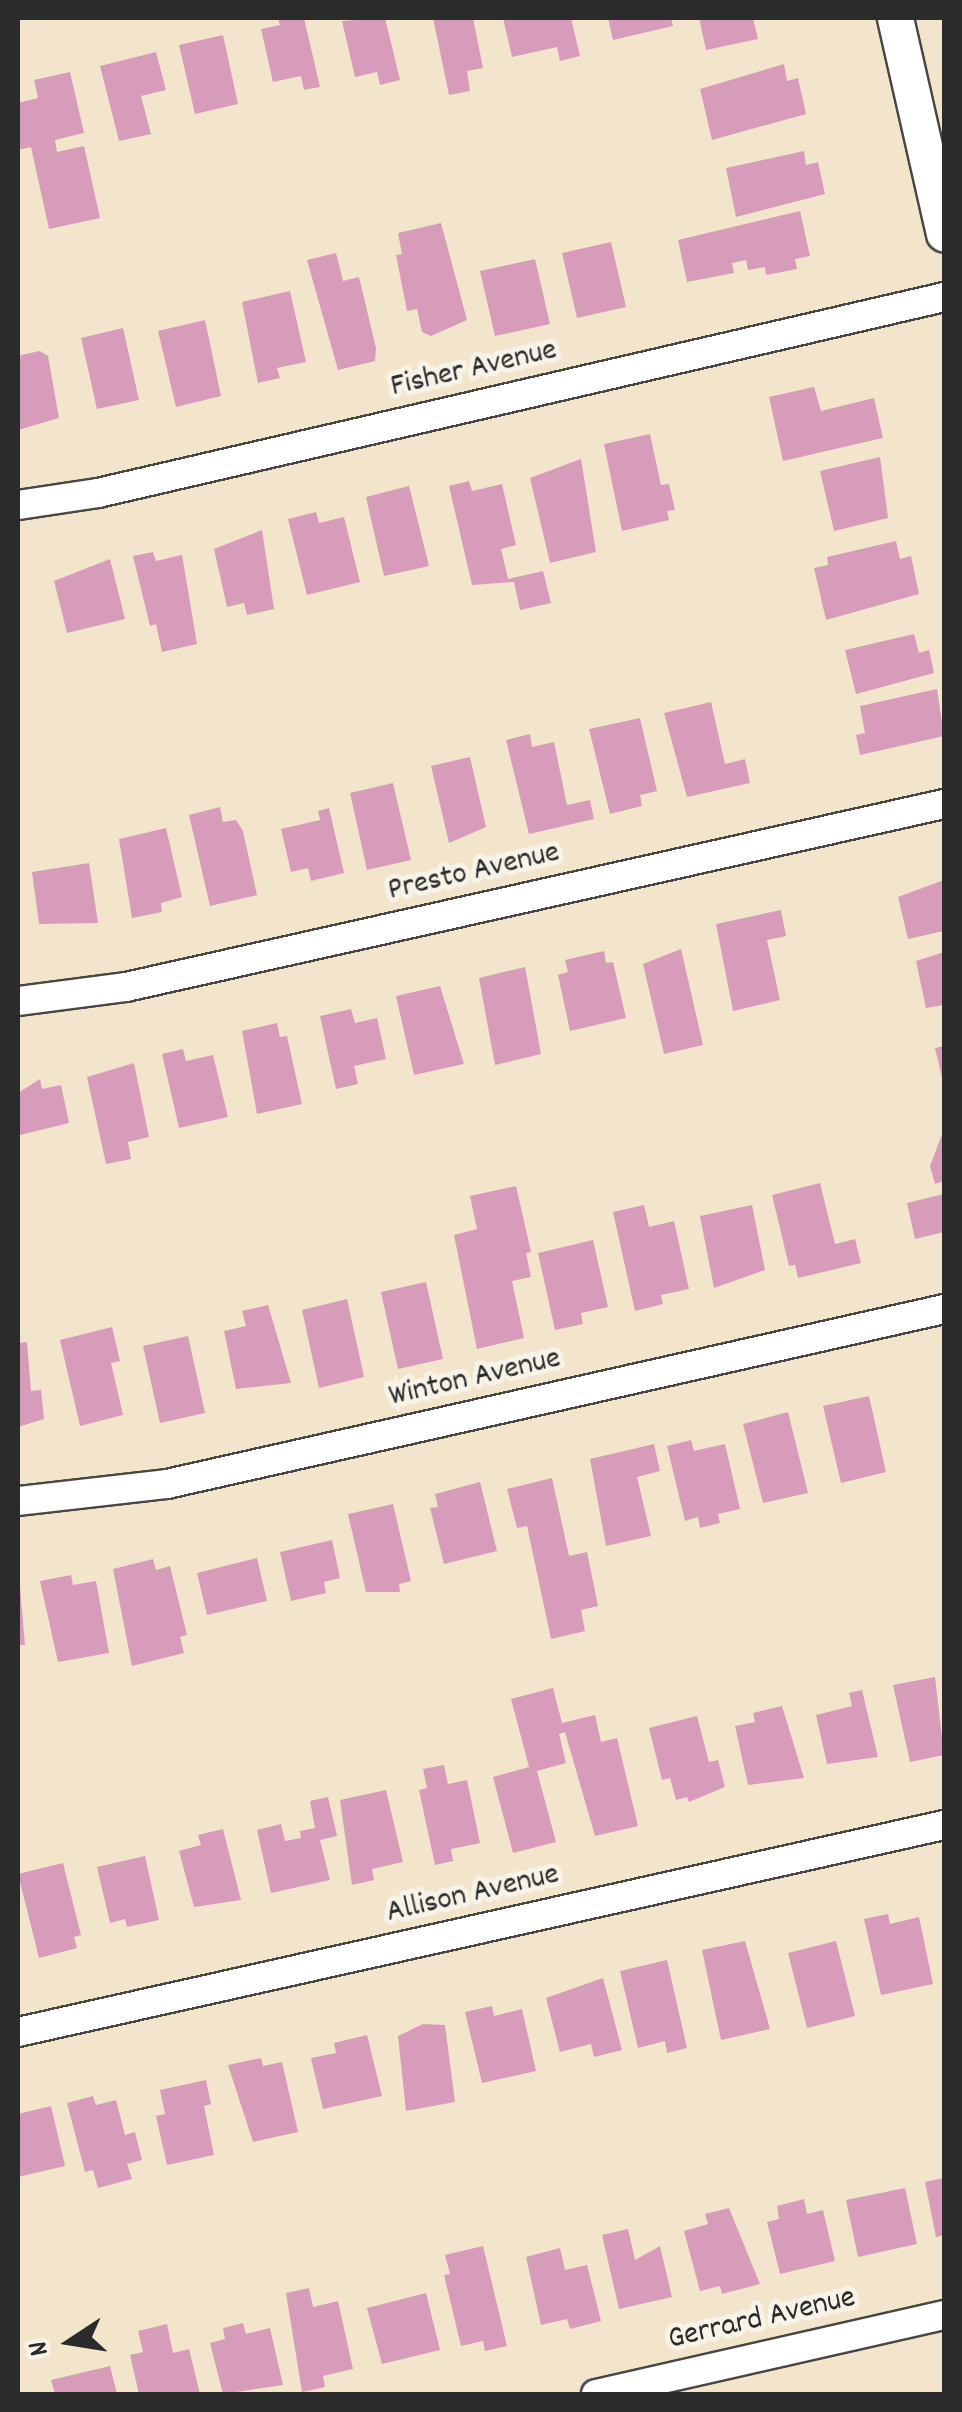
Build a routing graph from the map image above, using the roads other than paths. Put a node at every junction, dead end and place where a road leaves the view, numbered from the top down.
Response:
1 (895, 18) edge
2 (944, 233) edge
3 (944, 297) edge
4 (18, 504) edge
5 (944, 804) edge
6 (18, 1000) edge
7 (944, 1309) edge
8 (18, 1500) edge
9 (944, 1825) edge
10 (18, 2032) edge
11 (944, 2315) edge
12 (596, 2394) edge

1 - 2 street
3 - 4 street, Fisher Avenue
5 - 6 street, Presto Avenue
7 - 8 street, Winton Avenue
9 - 10 street, Allison Avenue
11 - 12 street, Gerrard Avenue

